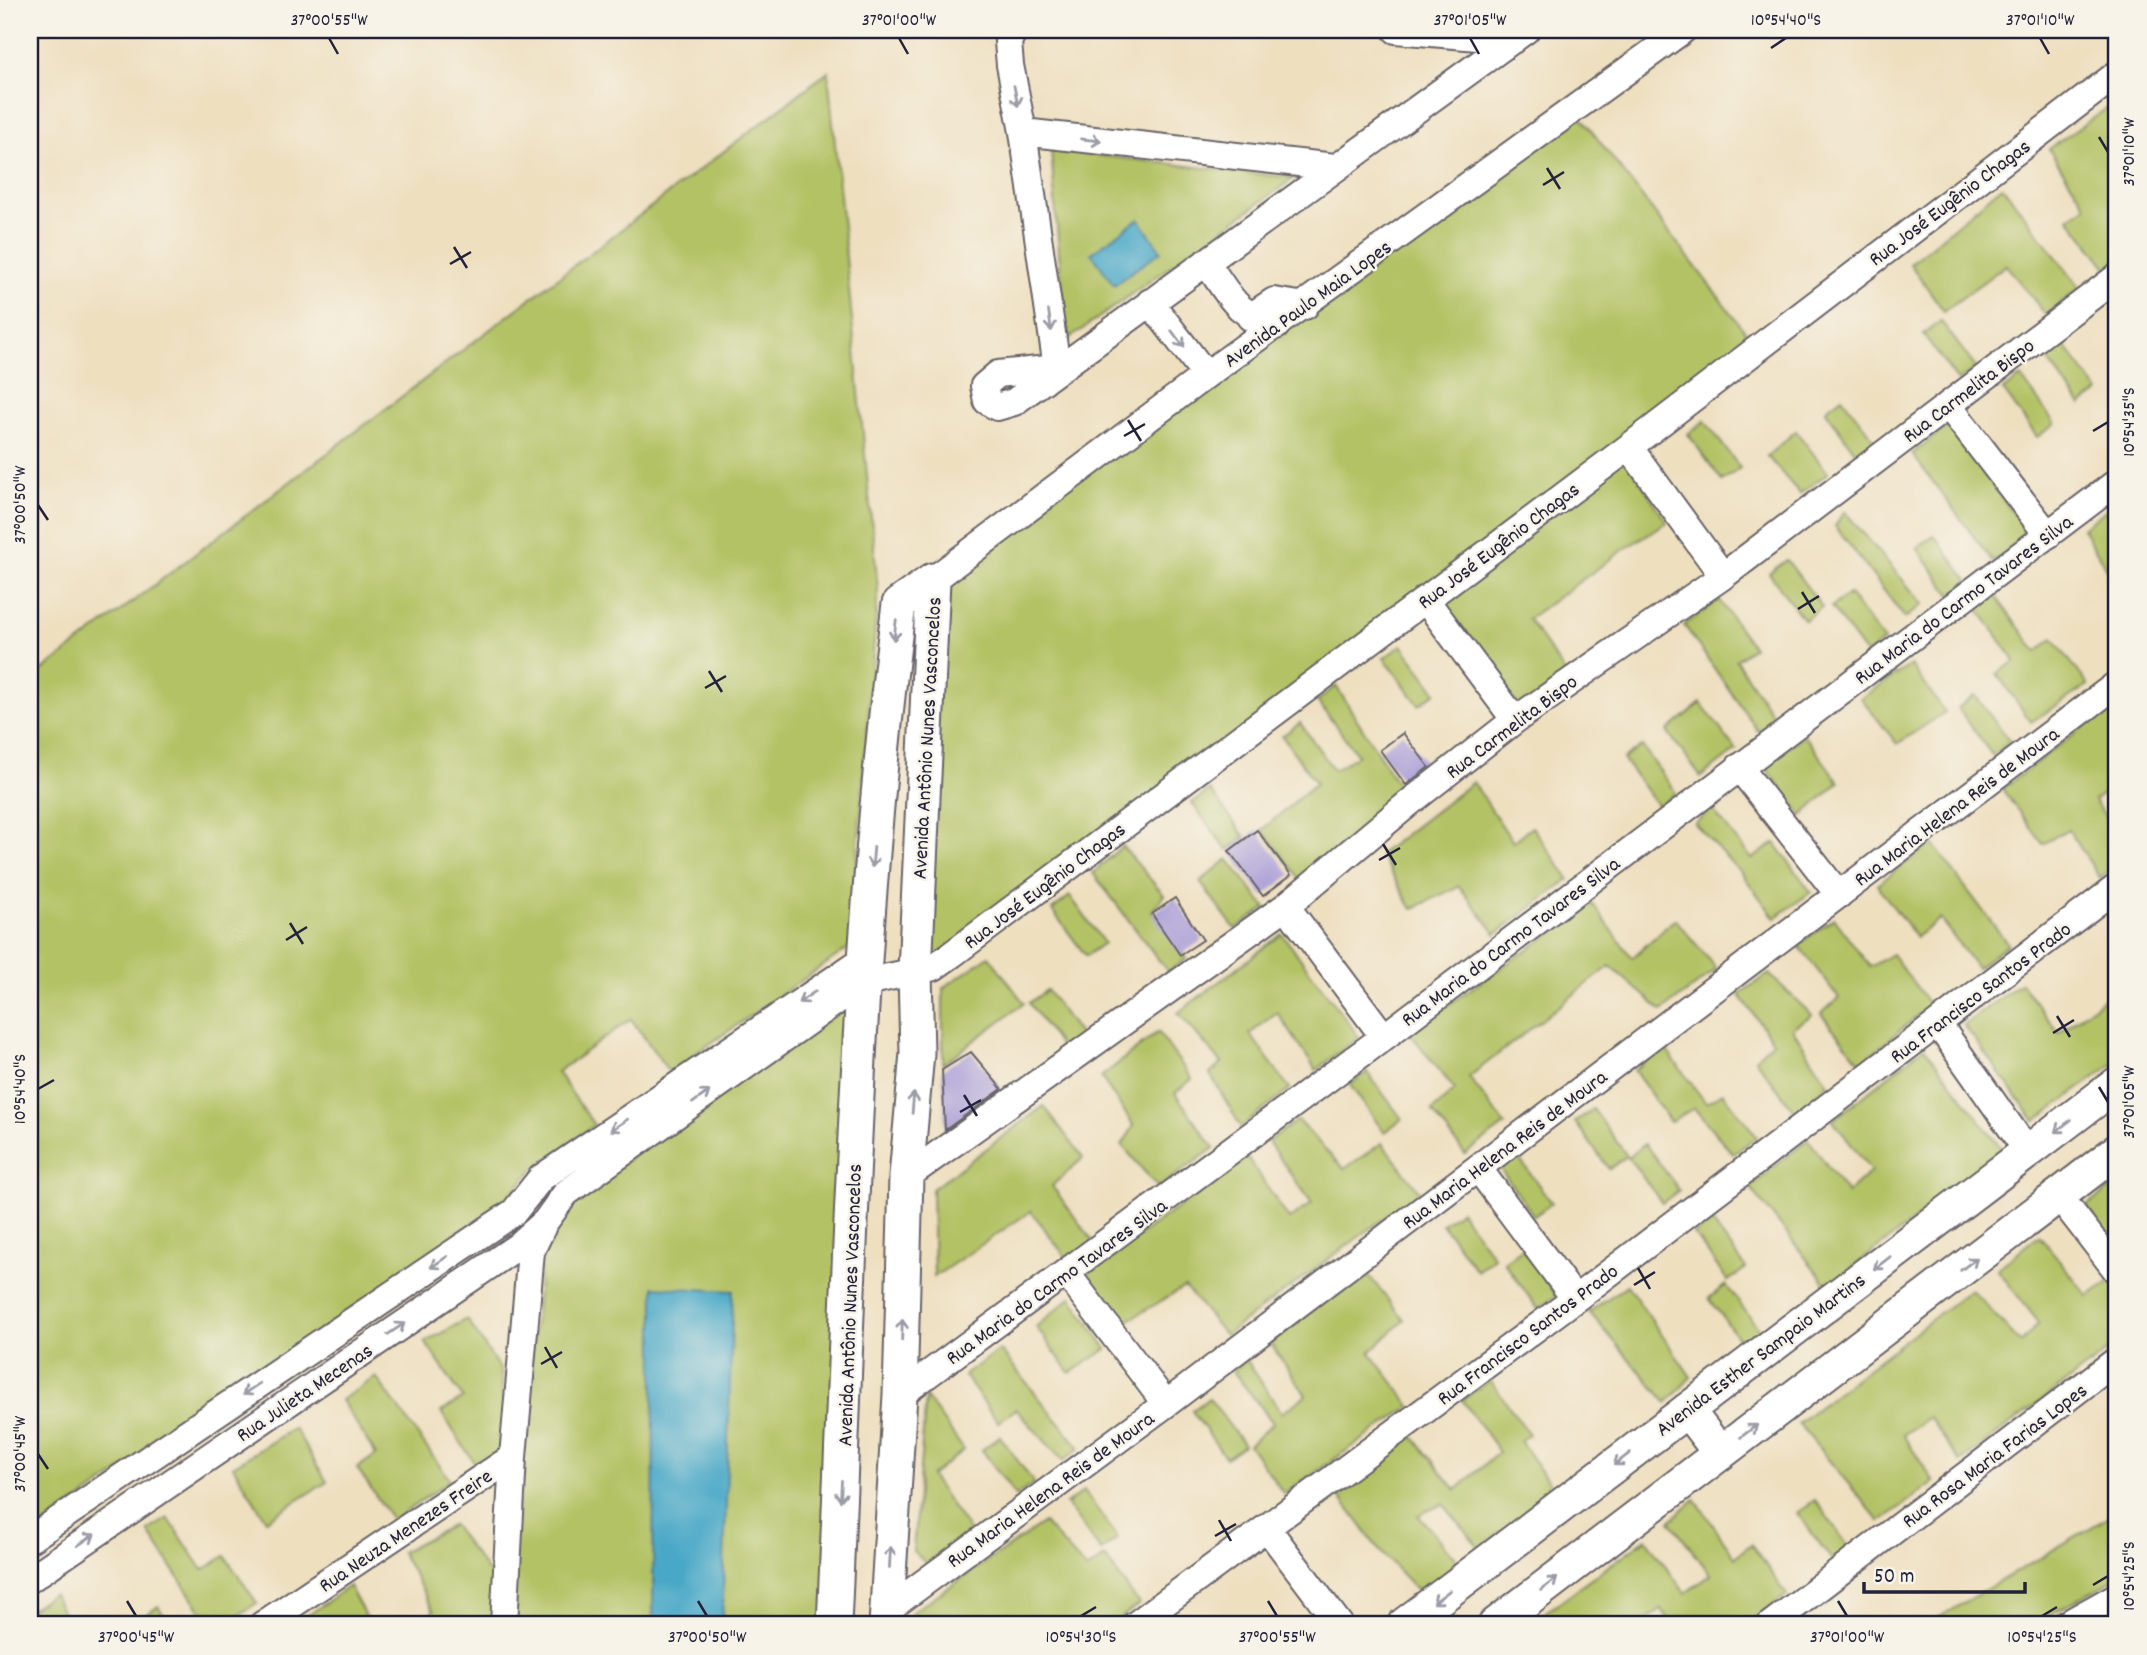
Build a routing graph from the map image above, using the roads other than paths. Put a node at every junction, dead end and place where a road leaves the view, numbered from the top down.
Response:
1 (1014, 30) edge
2 (1396, 30) edge
3 (1683, 30) edge
4 (1519, 35) edge
5 (2117, 74) edge
6 (1023, 132) junction
7 (1335, 167) junction
8 (1206, 262) junction
9 (2117, 277) edge
10 (1150, 302) junction
11 (1305, 306) junction
12 (1250, 317) junction
13 (1276, 326) junction
14 (1206, 375) junction
15 (1948, 405) junction
16 (1629, 447) junction
17 (2117, 482) edge
18 (2048, 535) junction
19 (1723, 576) junction
20 (933, 580) junction
21 (1425, 599) junction
22 (2117, 684) edge
23 (1515, 720) junction
24 (1740, 767) junction
25 (2117, 887) edge
26 (1839, 895) junction
27 (1286, 906) junction
28 (863, 971) junction
29 (915, 972) junction
30 (1938, 1024) junction
31 (1384, 1037) junction
32 (2117, 1084) edge
33 (2028, 1152) junction
34 (2117, 1152) edge
35 (1478, 1168) junction
36 (906, 1177) junction
37 (2059, 1196) junction
38 (545, 1222) junction
39 (852, 1236) junction
40 (904, 1241) junction
41 (2117, 1271) edge
42 (1067, 1274) junction
43 (473, 1277) junction
44 (528, 1293) junction
45 (1574, 1299) junction
46 (2117, 1360) edge
47 (900, 1395) junction
48 (1166, 1404) junction
49 (1687, 1409) junction
50 (1720, 1453) junction
51 (513, 1458) junction
52 (1267, 1528) junction
53 (30, 1539) edge
54 (30, 1578) edge
55 (2117, 1596) edge
56 (887, 1618) edge
57 (277, 1621) edge
58 (504, 1625) edge
59 (834, 1625) edge
60 (1135, 1625) edge
61 (1340, 1625) edge
62 (1404, 1625) edge
63 (1495, 1625) edge
64 (1770, 1625) edge
65 (2065, 1625) edge

1 -> 6 street
2 - 4 street
3 - 11 street, Avenida Paulo Maia Lopes
4 - 7 street
5 - 16 street, Rua José Eugênio Chagas
6 -> 7 street
6 -> 10 street
7 - 8 street
8 - 10 street
8 - 12 street
9 - 15 street, Rua Carmelita Bispo
10 -> 14 street
11 - 12 street
11 - 13 street, Avenida Paulo Maia Lopes
12 - 13 street
13 - 14 street, Avenida Paulo Maia Lopes
14 - 20 street, Avenida Paulo Maia Lopes
15 - 18 street
15 - 19 street, Rua Carmelita Bispo
16 - 19 street
16 - 21 street, Rua José Eugênio Chagas
17 - 18 street, Rua Maria do Carmo Tavares Silva
18 - 24 street, Rua Maria do Carmo Tavares Silva
19 - 23 street, Rua Carmelita Bispo
20 -> 28 street, Avenida Antônio Nunes Vasconcelos
20 - 29 street, Avenida Antônio Nunes Vasconcelos
21 - 23 street
21 - 29 street, Rua José Eugênio Chagas
22 - 26 street, Rua Maria Helena Reis de Moura
23 - 27 street, Rua Carmelita Bispo
24 - 26 street
24 - 31 street, Rua Maria do Carmo Tavares Silva
25 - 30 street, Rua Francisco Santos Prado
26 - 35 street, Rua Maria Helena Reis de Moura
27 - 31 street
27 - 36 street, Rua Carmelita Bispo
28 - 29 street, Rua José Eugênio Chagas
38 -> 28 street, Rua Julieta Mecenas
28 - 39 street, Avenida Antônio Nunes Vasconcelos
28 -> 53 street
36 -> 29 street, Avenida Antônio Nunes Vasconcelos
30 - 33 street
30 - 45 street, Rua Francisco Santos Prado
31 - 42 street, Rua Maria do Carmo Tavares Silva
32 -> 33 street, Avenida Esther Sampaio Martins
33 -> 49 street, Avenida Esther Sampaio Martins
34 - 37 street
35 - 45 street
35 - 48 street, Rua Maria Helena Reis de Moura
36 - 40 street, Avenida Antônio Nunes Vasconcelos
37 - 41 street
50 -> 37 street
38 - 43 street, Rua Julieta Mecenas
38 - 44 street
39 - 40 street
39 -> 59 street, Avenida Antônio Nunes Vasconcelos
47 -> 40 street, Avenida Antônio Nunes Vasconcelos
42 - 47 street, Rua Maria do Carmo Tavares Silva
42 - 48 street
43 - 44 street
54 -> 43 street, Rua Julieta Mecenas
44 - 51 street
45 - 52 street, Rua Francisco Santos Prado
46 - 64 street, Rua Rosa Maria Farias Lopes
56 -> 47 street, Avenida Antônio Nunes Vasconcelos
48 - 56 street, Rua Maria Helena Reis de Moura
49 - 50 street
49 -> 62 street, Avenida Esther Sampaio Martins
63 -> 50 street
51 - 57 street, Rua Neuza Menezes Freire
51 - 58 street
52 - 60 street, Rua Francisco Santos Prado
52 - 61 street
55 - 65 street

